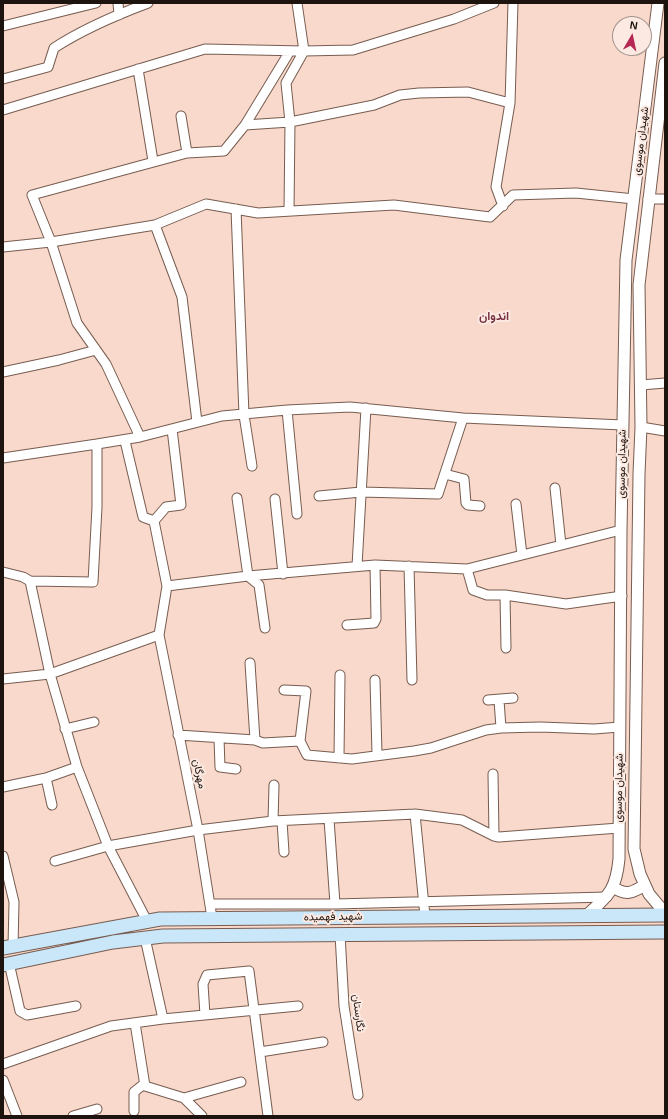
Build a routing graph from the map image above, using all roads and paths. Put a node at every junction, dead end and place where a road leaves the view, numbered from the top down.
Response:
1 (96, 3) edge
2 (118, 3) edge
3 (148, 3) edge
4 (297, 3) edge
5 (494, 3) edge
6 (513, 3) edge
7 (658, 3) edge
8 (119, 15) junction
9 (3, 26) edge
10 (290, 51) junction
11 (304, 51) junction
12 (665, 63) edge
13 (138, 68) junction
14 (3, 79) edge
15 (510, 103) junction
16 (3, 110) edge
17 (181, 116) dead end
18 (644, 121) junction
19 (290, 122) junction
20 (658, 122) junction
21 (245, 125) junction
22 (186, 153) junction
23 (154, 160) junction
24 (634, 199) junction
25 (665, 199) edge
26 (648, 200) junction
27 (503, 206) junction
28 (236, 209) junction
29 (289, 211) junction
30 (155, 225) junction
31 (51, 242) junction
32 (3, 247) edge
33 (96, 350) junction
34 (3, 372) edge
35 (665, 384) edge
36 (641, 385) junction
37 (366, 408) junction
38 (286, 410) junction
39 (244, 415) junction
40 (463, 418) junction
41 (197, 422) junction
42 (623, 425) junction
43 (641, 427) junction
44 (172, 429) junction
45 (665, 431) edge
46 (140, 438) junction
47 (125, 441) junction
48 (97, 444) junction
49 (3, 458) edge
50 (252, 466) dead end
51 (445, 474) junction
52 (555, 488) dead end
53 (361, 492) junction
54 (319, 496) dead end
55 (237, 498) dead end
56 (275, 499) dead end
57 (516, 504) dead end
58 (480, 506) dead end
59 (297, 514) dead end
60 (154, 521) junction
61 (621, 530) junction
62 (561, 546) junction
63 (522, 555) junction
64 (374, 565) junction
65 (357, 566) junction
66 (409, 566) junction
67 (467, 569) junction
68 (3, 572) edge
69 (283, 574) junction
70 (248, 576) junction
71 (30, 581) junction
72 (167, 586) junction
73 (505, 595) junction
74 (622, 596) junction
75 (347, 625) dead end
76 (265, 628) dead end
77 (159, 634) junction
78 (506, 648) dead end
79 (250, 663) dead end
80 (50, 674) junction
81 (340, 675) dead end
82 (3, 679) edge
83 (375, 680) dead end
84 (412, 680) dead end
85 (284, 690) dead end
86 (513, 698) dead end
87 (488, 700) dead end
88 (499, 700) junction
89 (94, 722) dead end
90 (620, 726) junction
91 (501, 728) junction
92 (65, 729) junction
93 (178, 735) junction
94 (219, 738) junction
95 (255, 740) junction
96 (300, 741) junction
97 (377, 754) junction
98 (339, 758) junction
99 (77, 767) junction
100 (236, 769) dead end
101 (494, 774) dead end
102 (46, 778) junction
103 (274, 785) dead end
104 (3, 786) edge
105 (52, 805) dead end
106 (415, 814) junction
107 (328, 819) junction
108 (277, 821) junction
109 (619, 828) junction
110 (198, 830) junction
111 (494, 836) junction
112 (108, 846) junction
113 (284, 852) dead end
114 (3, 856) edge
115 (55, 861) dead end
116 (645, 885) junction
117 (613, 887) junction
118 (607, 897) junction
119 (423, 902) junction
120 (210, 904) junction
121 (335, 904) junction
122 (665, 914) edge
123 (587, 915) junction
124 (425, 916) junction
125 (212, 918) junction
126 (282, 918) junction
127 (307, 918) junction
128 (147, 921) junction
129 (665, 932) edge
130 (283, 934) junction
131 (308, 934) junction
132 (340, 934) junction
133 (145, 938) junction
134 (8, 948) edge
135 (6, 964) edge
136 (76, 1006) dead end
137 (298, 1006) dead end
138 (255, 1010) junction
139 (205, 1015) junction
140 (163, 1019) junction
141 (135, 1023) junction
142 (323, 1042) dead end
143 (260, 1052) junction
144 (3, 1064) edge
145 (3, 1080) edge
146 (241, 1082) dead end
147 (144, 1084) junction
148 (358, 1095) dead end
149 (184, 1098) junction
150 (96, 1110) dead end
151 (134, 1111) dead end
152 (17, 1116) edge
153 (74, 1116) edge
154 (202, 1116) edge
155 (268, 1116) edge

1 - 9 street
2 - 8 street
3 - 8 street
4 - 11 street
5 - 11 street
6 - 15 street
7 - 18 street, شهیدان موسوی
8 - 14 street
10 - 11 street
10 - 13 street
10 - 21 street
11 - 19 street
12 - 20 street, شهیدان موسوی
13 - 16 street
13 - 23 street
15 - 19 street
15 - 27 street
17 - 22 street
18 - 20 street
18 - 24 street, شهیدان موسوی
19 - 21 street
19 - 29 street
20 - 26 street, شهیدان موسوی
21 - 22 street
22 - 23 street
23 - 31 street
24 - 27 street
24 - 42 street, شهیدان موسوی
25 - 26 street
26 - 36 street, شهیدان موسوی
27 - 29 street
28 - 29 street
28 - 30 street
28 - 39 street
30 - 31 street
30 - 41 street
31 - 32 street
31 - 33 street
33 - 34 street
33 - 46 street
35 - 36 street
36 - 43 street, شهیدان موسوی
37 - 38 street
37 - 40 street
37 - 53 street
38 - 39 street
38 - 59 street
39 - 41 street
39 - 50 street
40 - 42 street
40 - 51 street
41 - 44 street
42 - 61 street, شهیدان موسوی
43 - 45 street
43 - 116 street, شهیدان موسوی
44 - 46 street
44 - 60 street
46 - 47 street
47 - 48 street
47 - 60 street
48 - 49 street
48 - 71 street
51 - 53 street
51 - 58 street
52 - 62 street
53 - 54 street
53 - 65 street
55 - 70 street
56 - 69 street
57 - 63 street
60 - 72 street
61 - 62 street
61 - 74 street, شهیدان موسوی
62 - 63 street
63 - 67 street
64 - 65 street
64 - 66 street
64 - 75 street
65 - 69 street
66 - 67 street
66 - 84 street
67 - 73 street
68 - 71 street
69 - 70 street
70 - 72 street
70 - 76 street
71 - 80 street
72 - 77 street
73 - 74 street
73 - 78 street
74 - 90 street, شهیدان موسوی
77 - 80 street
77 - 93 street, مهرگان
79 - 95 street
80 - 82 street
80 - 92 street
81 - 98 street
83 - 97 street
85 - 96 street
86 - 88 street
87 - 88 street
88 - 91 street
89 - 92 street
90 - 91 street
90 - 109 street, شهیدان موسوی
91 - 97 street
92 - 99 street
93 - 94 street
93 - 110 street, مهرگان
94 - 95 street
94 - 100 street
95 - 96 street
96 - 98 street
97 - 98 street
99 - 102 street
99 - 112 street
101 - 111 street
102 - 104 street
102 - 105 street
103 - 108 street
106 - 107 street
106 - 111 street
106 - 119 street
107 - 108 street
107 - 121 street
108 - 110 street
108 - 113 street
109 - 111 street
109 - 117 street, شهیدان موسوی
110 - 112 street
110 - 120 street, مهرگان
112 - 115 street
112 - 128 street
114 - 134 street
116 - 117 street
116 - 122 street, شهیدان موسوی
117 - 118 street, شهیدان موسوی
118 - 119 street
118 - 123 street, شهیدان موسوی
119 - 121 street
119 - 124 street
120 - 121 street
120 - 125 street, مهرگان
122 - 123 main road, شهید فهمیده
123 - 124 main road, شهید فهمیده
124 - 127 main road, شهید فهمیده
125 - 126 main road, شهید فهمیده
125 - 128 main road, شهید فهمیده
126 - 127 main road, شهید فهمیده
126 - 130 main road
127 - 131 main road
128 - 134 main road, شهید فهمیده
129 - 132 main road, شهید فهمیده
130 - 131 main road, شهید فهمیده
130 - 133 main road, شهید فهمیده
131 - 132 main road, شهید فهمیده
132 - 148 street, نگارستان
133 - 135 main road, شهید فهمیده
133 - 140 street
135 - 136 street
137 - 138 street
138 - 139 street
138 - 139 street
138 - 143 street
139 - 140 street
140 - 141 street
141 - 144 street
141 - 147 street
142 - 143 street
143 - 155 street
145 - 152 street
146 - 149 street
147 - 149 street
147 - 151 street
149 - 154 street
150 - 153 street

